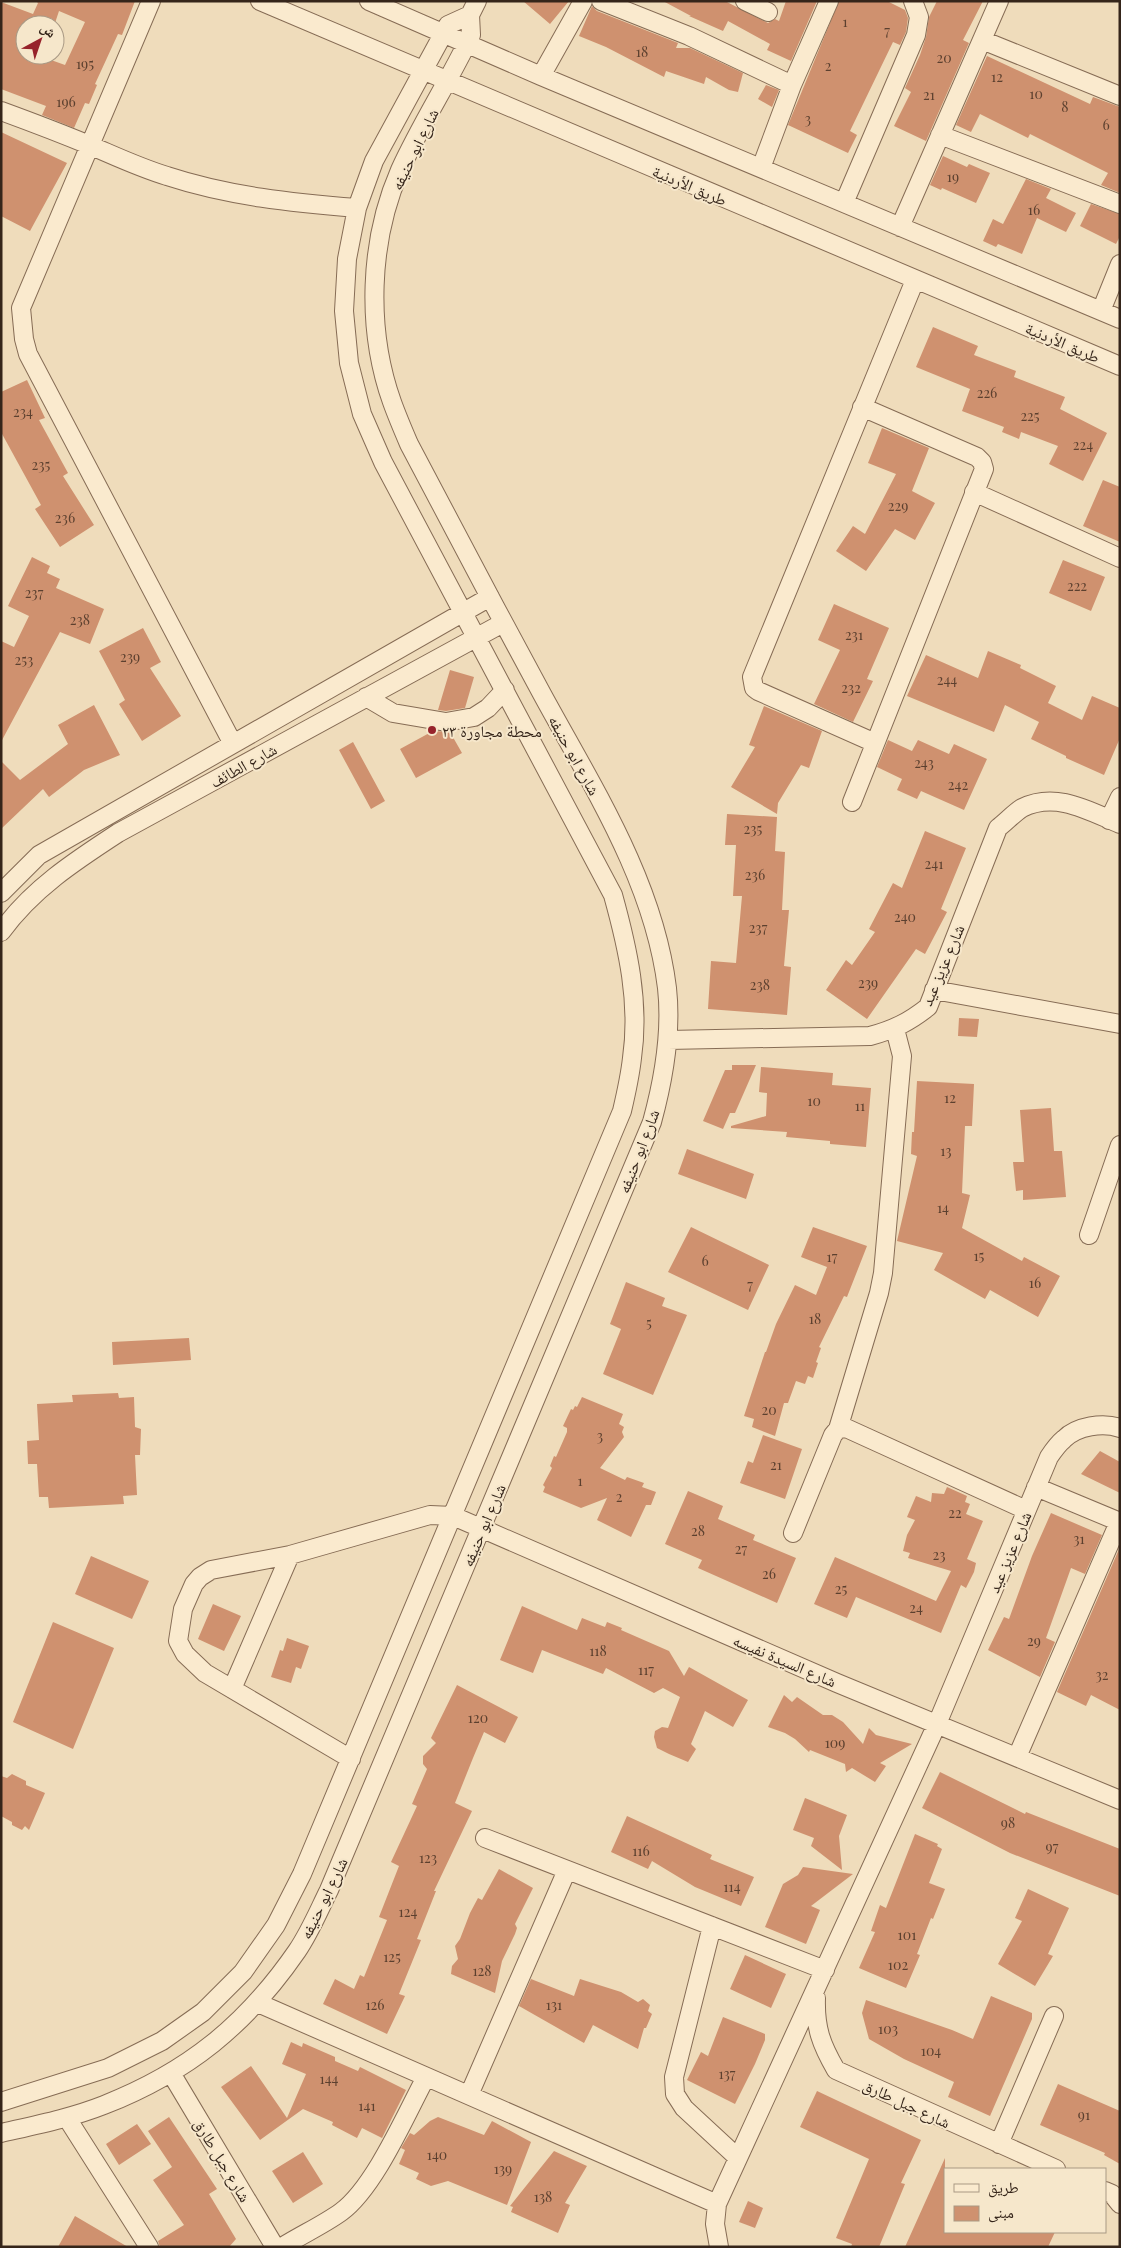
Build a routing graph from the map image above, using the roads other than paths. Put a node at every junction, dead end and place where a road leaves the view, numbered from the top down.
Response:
1 (151, 1) edge
2 (260, 1) edge
3 (583, 1) edge
4 (601, 1) edge
5 (745, 1) edge
6 (829, 1) edge
7 (913, 1) edge
8 (999, 1) edge
9 (371, 2) edge
10 (474, 8) edge
11 (768, 12) dead end
12 (443, 34) junction
13 (982, 40) junction
14 (467, 44) junction
15 (423, 72) junction
16 (541, 76) junction
17 (447, 82) junction
18 (792, 85) junction
19 (1120, 96) edge
20 (1, 110) edge
21 (940, 135) junction
22 (89, 145) junction
23 (761, 168) junction
24 (844, 204) junction
25 (1120, 204) edge
26 (357, 208) junction
27 (900, 227) junction
28 (1120, 264) edge
29 (915, 280) junction
30 (1101, 311) junction
31 (1120, 319) edge
32 (1120, 366) edge
33 (862, 407) junction
34 (974, 492) junction
35 (1120, 558) edge
36 (490, 597) junction
37 (463, 613) junction
38 (503, 623) junction
39 (476, 637) junction
40 (504, 690) junction
41 (366, 697) junction
42 (875, 743) junction
43 (233, 744) junction
44 (1120, 797) edge
45 (852, 802) dead end
46 (1115, 822) edge
47 (1, 893) edge
48 (1, 932) edge
49 (934, 990) junction
50 (1120, 1024) edge
51 (895, 1029) junction
52 (668, 1040) junction
53 (1120, 1145) edge
54 (1089, 1235) dead end
55 (1120, 1428) edge
56 (838, 1430) junction
57 (1036, 1487) junction
58 (1026, 1510) junction
59 (453, 1516) junction
60 (1119, 1522) edge
61 (481, 1528) junction
62 (793, 1533) dead end
63 (290, 1555) junction
64 (232, 1689) junction
65 (937, 1724) junction
66 (1017, 1757) junction
67 (350, 1759) junction
68 (1120, 1800) edge
69 (485, 1838) dead end
70 (567, 1870) junction
71 (712, 1926) junction
72 (825, 1970) junction
73 (816, 1990) junction
74 (258, 2003) junction
75 (1054, 2016) dead end
76 (171, 2073) junction
77 (426, 2076) junction
78 (468, 2095) junction
79 (1, 2102) edge
80 (67, 2118) junction
81 (1, 2133) edge
82 (1000, 2144) junction
83 (738, 2158) junction
84 (1054, 2168) edge
85 (1106, 2191) edge
86 (718, 2204) junction
87 (1120, 2204) edge
88 (149, 2247) edge
89 (276, 2247) edge
90 (282, 2247) edge
91 (719, 2247) edge

1 - 22 street
2 - 15 street, طريق الأردنية
3 - 16 street
4 - 18 street
5 - 11 street
6 - 18 street
7 - 24 street
8 - 13 street
9 - 12 street
10 - 12 street, شارع ابو حنيفه
10 - 14 street, شارع ابو حنيفه
12 - 14 street
12 - 15 street, شارع ابو حنيفه
13 - 19 street
13 - 21 street
14 - 16 street
14 - 17 street, شارع ابو حنيفه
15 - 17 street, طريق الأردنية
15 - 26 street, شارع ابو حنيفه
16 - 23 street
17 - 29 street, طريق الأردنية
17 - 36 street, شارع ابو حنيفه
18 - 23 street
20 - 22 street
21 - 25 street
21 - 27 street
22 - 26 street
22 - 43 street
23 - 24 street
24 - 27 street
26 - 37 street, شارع ابو حنيفه
27 - 30 street
28 - 30 street
29 - 32 street, طريق الأردنية
29 - 33 street
30 - 31 street
33 - 34 street
33 - 42 street
34 - 35 street
34 - 42 street
36 - 37 street, شارع الطائف
36 - 38 street, شارع ابو حنيفه
37 - 39 street, شارع ابو حنيفه
37 - 43 street, شارع الطائف
38 - 39 street, شارع الطائف
38 - 52 street, شارع ابو حنيفه
39 - 40 street, شارع ابو حنيفه
39 - 41 street, شارع الطائف
40 - 41 street
40 - 59 street, شارع ابو حنيفه
41 - 48 street, شارع الطائف
42 - 45 street
43 - 47 street, شارع الطائف
44 - 46 street
46 - 49 street, شارع عزيز عيد
49 - 50 street
49 - 51 street, شارع عزيز عيد
51 - 52 street, شارع عزيز عيد
51 - 56 street
52 - 61 street, شارع ابو حنيفه
53 - 54 street
55 - 57 street, شارع عزيز عيد
56 - 58 street
56 - 62 street
57 - 58 street, شارع عزيز عيد
57 - 60 street
58 - 65 street, شارع عزيز عيد
59 - 61 street, شارع السيدة نفيسه
59 - 63 street
59 - 67 street, شارع ابو حنيفه
60 - 66 street
61 - 65 street, شارع السيدة نفيسه
61 - 74 street, شارع ابو حنيفه
63 - 64 street
63 - 64 street
64 - 67 street
65 - 66 street, شارع السيدة نفيسه
65 - 72 street, شارع عزيز عيد
66 - 68 street, شارع السيدة نفيسه
67 - 79 street, شارع ابو حنيفه
69 - 70 street
70 - 71 street
70 - 78 street
71 - 72 street
71 - 83 street
72 - 73 street, شارع عزيز عيد
73 - 82 street, شارع جبل طارق
73 - 83 street, شارع عزيز عيد
74 - 76 street, شارع ابو حنيفه
74 - 77 street
75 - 82 street
76 - 80 street, شارع ابو حنيفه
76 - 89 street, شارع جبل طارق
77 - 78 street
77 - 90 street
78 - 86 street
80 - 81 street, شارع ابو حنيفه
80 - 88 street
82 - 84 street, شارع جبل طارق
83 - 86 street, شارع عزيز عيد
85 - 87 street
86 - 91 street, شارع عزيز عيد

